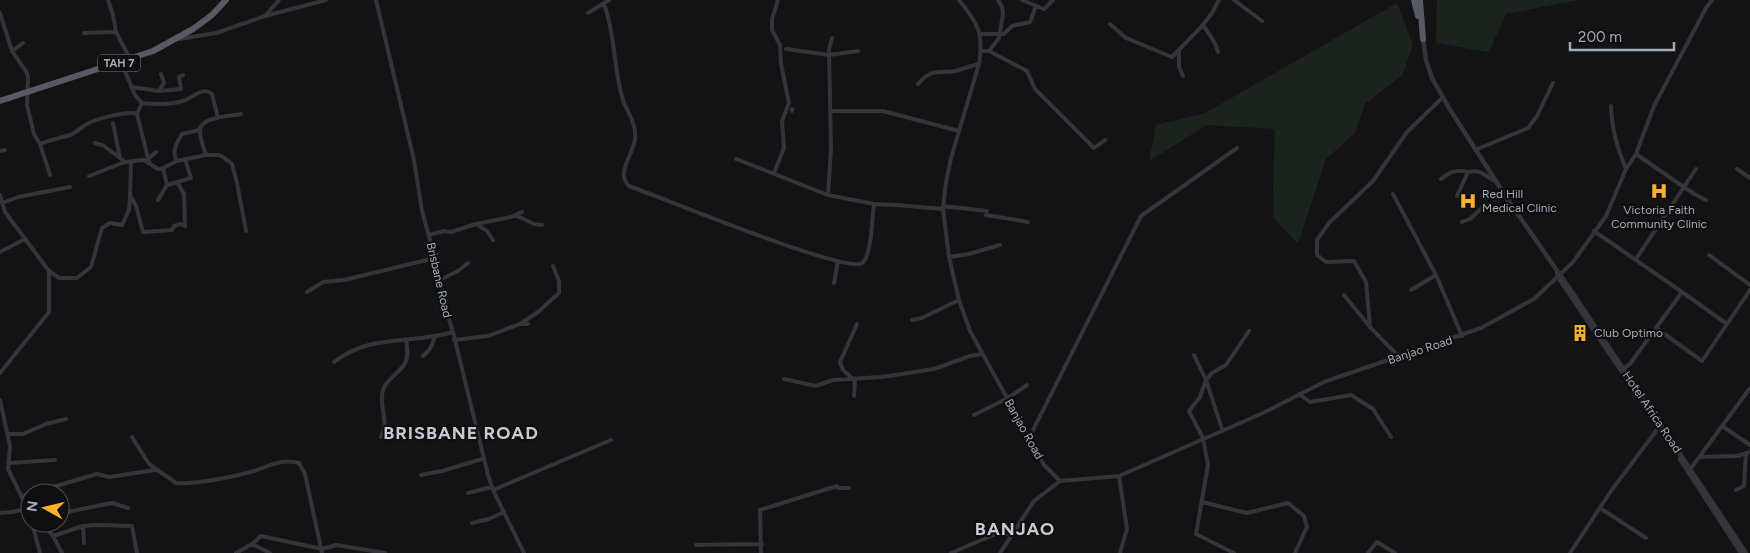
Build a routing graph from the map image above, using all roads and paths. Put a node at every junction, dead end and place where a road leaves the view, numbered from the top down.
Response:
1 (108, 0) edge
2 (226, 0) edge
3 (279, 0) edge
4 (326, 0) edge
5 (376, 0) edge
6 (610, 0) edge
7 (778, 0) edge
8 (959, 0) edge
9 (998, 0) edge
10 (1022, 0) edge
11 (1053, 0) edge
12 (1219, 0) edge
13 (1234, 0) edge
14 (1417, 0) edge
15 (1712, 0) edge
16 (604, 4) junction
17 (1036, 6) junction
18 (0, 14) edge
19 (588, 14) dead end
20 (265, 16) junction
21 (1419, 17) joint
22 (1262, 22) dead end
23 (1110, 24) dead end
24 (1203, 25) junction
25 (116, 32) junction
26 (84, 33) dead end
27 (981, 34) junction
28 (1000, 34) junction
29 (832, 38) dead end
30 (177, 39) junction
31 (1423, 39) junction
32 (23, 42) dead end
33 (786, 48) dead end
34 (1179, 50) junction
35 (12, 51) junction
36 (858, 51) dead end
37 (981, 51) junction
38 (989, 51) junction
39 (1218, 52) dead end
40 (829, 55) junction
41 (130, 59) junction
42 (121, 62) junction
43 (979, 64) junction
44 (161, 74) dead end
45 (184, 75) dead end
46 (1183, 76) dead end
47 (1553, 83) dead end
48 (918, 84) dead end
49 (131, 87) junction
50 (28, 91) junction
51 (159, 91) junction
52 (1442, 98) junction
53 (0, 101) edge
54 (142, 103) junction
55 (1611, 106) dead end
56 (830, 111) junction
57 (137, 114) junction
58 (241, 114) dead end
59 (218, 118) junction
60 (113, 123) dead end
61 (199, 130) junction
62 (959, 131) junction
63 (1105, 140) dead end
64 (95, 143) dead end
65 (40, 144) junction
66 (1237, 148) dead end
67 (1475, 150) junction
68 (156, 152) dead end
69 (1636, 154) junction
70 (206, 155) junction
71 (120, 158) junction
72 (185, 159) junction
73 (736, 159) dead end
74 (148, 160) junction
75 (178, 161) junction
76 (125, 162) junction
77 (131, 162) junction
78 (163, 168) junction
79 (1626, 169) junction
80 (1737, 169) dead end
81 (1696, 170) dead end
82 (1468, 172) junction
83 (774, 173) junction
84 (50, 175) dead end
85 (89, 176) dead end
86 (1750, 178) edge
87 (1441, 179) dead end
88 (1495, 181) junction
89 (177, 182) junction
90 (167, 185) junction
91 (70, 187) dead end
92 (1684, 187) junction
93 (1393, 194) dead end
94 (0, 195) edge
95 (130, 195) junction
96 (828, 195) junction
97 (1457, 196) dead end
98 (158, 200) dead end
99 (1508, 200) junction
100 (1706, 200) dead end
101 (2, 203) junction
102 (874, 204) junction
103 (943, 207) junction
104 (5, 212) junction
105 (522, 212) dead end
106 (0, 215) edge
107 (515, 215) junction
108 (1028, 222) dead end
109 (1462, 222) dead end
110 (476, 224) junction
111 (542, 225) dead end
112 (246, 231) dead end
113 (1594, 231) junction
114 (429, 235) junction
115 (25, 239) junction
116 (493, 240) dead end
117 (1000, 245) dead end
118 (0, 252) edge
119 (1709, 255) dead end
120 (949, 257) junction
121 (435, 258) junction
122 (1636, 259) junction
123 (838, 261) junction
124 (468, 263) dead end
125 (553, 266) dead end
126 (49, 271) junction
127 (1558, 274) junction
128 (1436, 275) junction
129 (440, 280) junction
130 (834, 283) dead end
131 (1750, 285) edge
132 (1411, 290) dead end
133 (1750, 290) edge
134 (307, 292) dead end
135 (1682, 292) junction
136 (1344, 295) dead end
137 (958, 300) junction
138 (912, 320) dead end
139 (520, 324) junction
140 (528, 324) dead end
141 (857, 324) dead end
142 (1726, 324) junction
143 (1370, 328) junction
144 (1656, 328) junction
145 (1249, 331) dead end
146 (453, 332) junction
147 (1462, 336) junction
148 (435, 337) junction
149 (408, 339) junction
150 (454, 340) junction
151 (982, 354) junction
152 (1194, 354) dead end
153 (423, 356) dead end
154 (1612, 356) junction
155 (1398, 357) junction
156 (334, 362) dead end
157 (1623, 369) junction
158 (0, 374) edge
159 (784, 379) dead end
160 (854, 380) junction
161 (1206, 380) junction
162 (1027, 385) dead end
163 (1750, 388) edge
164 (1299, 394) junction
165 (1748, 395) edge
166 (854, 396) dead end
167 (1008, 398) junction
168 (0, 400) edge
169 (974, 415) dead end
170 (66, 419) dead end
171 (1722, 426) junction
172 (1659, 427) junction
173 (1222, 429) junction
174 (0, 430) edge
175 (7, 432) junction
176 (132, 437) dead end
177 (381, 437) dead end
178 (1391, 437) dead end
179 (1029, 438) junction
180 (1202, 438) junction
181 (611, 440) dead end
182 (1750, 445) edge
183 (1748, 452) edge
184 (1700, 457) junction
185 (482, 459) junction
186 (55, 460) dead end
187 (9, 463) junction
188 (155, 470) junction
189 (1689, 471) junction
190 (421, 475) dead end
191 (1119, 476) junction
192 (1060, 480) junction
193 (66, 483) edge
194 (492, 488) junction
195 (849, 488) dead end
196 (1736, 490) dead end
197 (20, 491) edge
198 (468, 493) dead end
199 (1202, 502) junction
200 (128, 508) dead end
201 (1600, 508) junction
202 (20, 511) edge
203 (70, 511) edge
204 (504, 512) junction
205 (0, 513) edge
206 (472, 523) dead end
207 (83, 526) junction
208 (35, 533) edge
209 (50, 533) edge
210 (1011, 535) junction
211 (53, 536) junction
212 (1646, 538) dead end
213 (84, 543) dead end
214 (252, 544) junction
215 (762, 544) junction
216 (696, 545) dead end
217 (322, 551) edge
218 (40, 553) edge
219 (62, 553) edge
220 (137, 553) edge
221 (236, 553) edge
222 (270, 553) edge
223 (386, 553) edge
224 (524, 553) edge
225 (761, 553) edge
226 (950, 553) edge
227 (1000, 553) edge
228 (1120, 553) edge
229 (1234, 553) edge
230 (1295, 553) edge
231 (1368, 553) edge
232 (1395, 553) edge
233 (1570, 553) edge
234 (1741, 553) edge
235 (1746, 553) edge

1 - 25 street
2 - 30 highway, TAH 7
3 - 20 street
4 - 20 street
5 - 114 street, Brisbane Road
6 - 16 street
7 - 83 street
8 - 27 street, Banjao Road
9 - 28 street
10 - 17 street
11 - 17 street
12 - 24 street
13 - 22 street
14 - 21 highway
14 - 31 highway
15 - 69 street, Banjao Road
16 - 19 street
16 - 123 street
17 - 28 street
18 - 35 street
20 - 30 street
21 - 31 street, Hotel Africa Road
23 - 34 street
24 - 34 street
24 - 39 street
25 - 26 street
25 - 41 street
27 - 28 street
27 - 37 street, Banjao Road
28 - 38 street
29 - 40 street
30 - 41 highway, TAH 7
31 - 52 street, Hotel Africa Road
32 - 35 street
33 - 40 street
34 - 46 street
35 - 50 street
36 - 40 street
37 - 38 street
37 - 43 street, Banjao Road
38 - 63 street
40 - 56 street
41 - 42 highway, TAH 7
42 - 49 street
42 - 50 highway, TAH 7
43 - 48 street
43 - 62 street, Banjao Road
44 - 51 street
45 - 51 street
47 - 67 street
49 - 51 street
49 - 54 street
50 - 53 highway, TAH 7
50 - 65 street
52 - 67 street, Hotel Africa Road
52 - 143 street
54 - 57 street
54 - 59 street
55 - 79 street
56 - 62 street
56 - 96 street
57 - 65 street
57 - 74 street
58 - 59 street
59 - 61 street
60 - 71 street
61 - 70 street
61 - 75 street
62 - 103 street, Banjao Road
64 - 71 street
65 - 84 street
66 - 179 street
67 - 88 street, Hotel Africa Road
68 - 74 street
69 - 79 street, Banjao Road
69 - 92 street
70 - 72 street
70 - 112 street
71 - 76 street
72 - 75 street
72 - 89 street
73 - 83 street
74 - 77 street
74 - 78 street
75 - 78 street
76 - 77 street
76 - 85 street
77 - 95 street
78 - 90 street
79 - 113 street, Banjao Road
80 - 86 street
81 - 92 street
82 - 87 street
82 - 88 street
82 - 97 street
83 - 96 street
88 - 99 street, Hotel Africa Road
89 - 90 street
89 - 95 street
90 - 98 street
91 - 101 street
92 - 100 street
92 - 122 street
93 - 128 street
94 - 101 street
95 - 126 street
96 - 102 street
99 - 109 street
99 - 127 street, Hotel Africa Road
101 - 104 street
102 - 103 street
102 - 123 street
103 - 108 street
103 - 120 street, Banjao Road
104 - 106 street
104 - 115 street
105 - 107 street
107 - 110 street
107 - 111 street
110 - 114 street
110 - 116 street
113 - 122 street
113 - 127 street, Banjao Road
114 - 121 street, Brisbane Road
115 - 118 street
115 - 126 street
117 - 120 street
119 - 131 street
120 - 137 street, Banjao Road
121 - 129 street, Brisbane Road
121 - 134 street
122 - 135 street
123 - 130 street
124 - 129 street
125 - 139 street
126 - 158 street
127 - 147 street, Banjao Road
127 - 154 street, Hotel Africa Road
128 - 132 street
128 - 147 street
129 - 146 street, Brisbane Road
133 - 142 street
135 - 142 street
135 - 144 street
136 - 143 street
137 - 138 street
137 - 151 street, Banjao Road
139 - 140 street
139 - 150 street
141 - 160 street
142 - 144 street
143 - 155 street
144 - 157 street
145 - 161 street
146 - 148 street
146 - 150 street, Brisbane Road
147 - 155 street, Banjao Road
148 - 149 street
148 - 153 street
149 - 156 street
149 - 177 street
150 - 185 street, Brisbane Road
151 - 160 street
151 - 167 street, Banjao Road
152 - 161 street
154 - 157 street, Hotel Africa Road
154 - 172 street, Hotel Africa Road
155 - 164 street, Banjao Road
157 - 189 street, Hotel Africa Road
159 - 160 street
160 - 166 street
161 - 173 street
161 - 180 street
162 - 167 street
163 - 165 street
164 - 173 street, Banjao Road
164 - 178 street
165 - 171 street
167 - 169 street
167 - 179 street, Banjao Road
168 - 175 street
170 - 175 street
171 - 182 street
171 - 184 street
172 - 189 street, Hotel Africa Road
172 - 201 street
173 - 180 street, Banjao Road
174 - 175 street
175 - 187 street
176 - 188 street
179 - 192 street, Banjao Road
180 - 191 street, Banjao Road
180 - 199 street
181 - 194 street
183 - 184 street
183 - 196 street
184 - 189 street
185 - 190 street
185 - 194 street, Brisbane Road
186 - 187 street
187 - 197 street
188 - 193 street
188 - 217 street
189 - 234 street, Hotel Africa Road
189 - 235 street, Hotel Africa Road
191 - 192 street, Banjao Road
191 - 228 street
192 - 210 street
194 - 198 street
194 - 204 street, Brisbane Road
195 - 215 street
199 - 229 street
199 - 230 street
200 - 203 street
201 - 212 street
201 - 233 street
202 - 205 street
204 - 206 street
204 - 224 street, Brisbane Road
207 - 211 street
207 - 213 street
207 - 220 street
208 - 218 street
209 - 211 street
210 - 226 street
210 - 227 street
211 - 219 street
214 - 217 street
214 - 221 street
214 - 222 street
215 - 216 street
215 - 225 street
217 - 223 street
231 - 232 street

